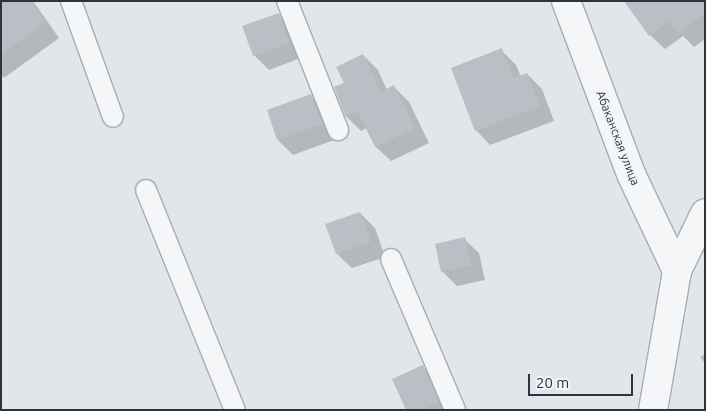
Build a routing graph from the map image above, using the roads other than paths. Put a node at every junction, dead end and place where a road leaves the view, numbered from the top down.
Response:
1 (71, 1) edge
2 (287, 1) edge
3 (566, 1) edge
4 (113, 117) dead end
5 (338, 130) dead end
6 (146, 190) dead end
7 (705, 213) edge
8 (391, 259) dead end
9 (677, 271) junction
10 (235, 410) edge
11 (455, 410) edge
12 (653, 410) edge

1 - 4 lane
2 - 5 lane
3 - 9 street, Абаканская улица
6 - 10 lane
7 - 9 street
8 - 11 lane
9 - 12 street

